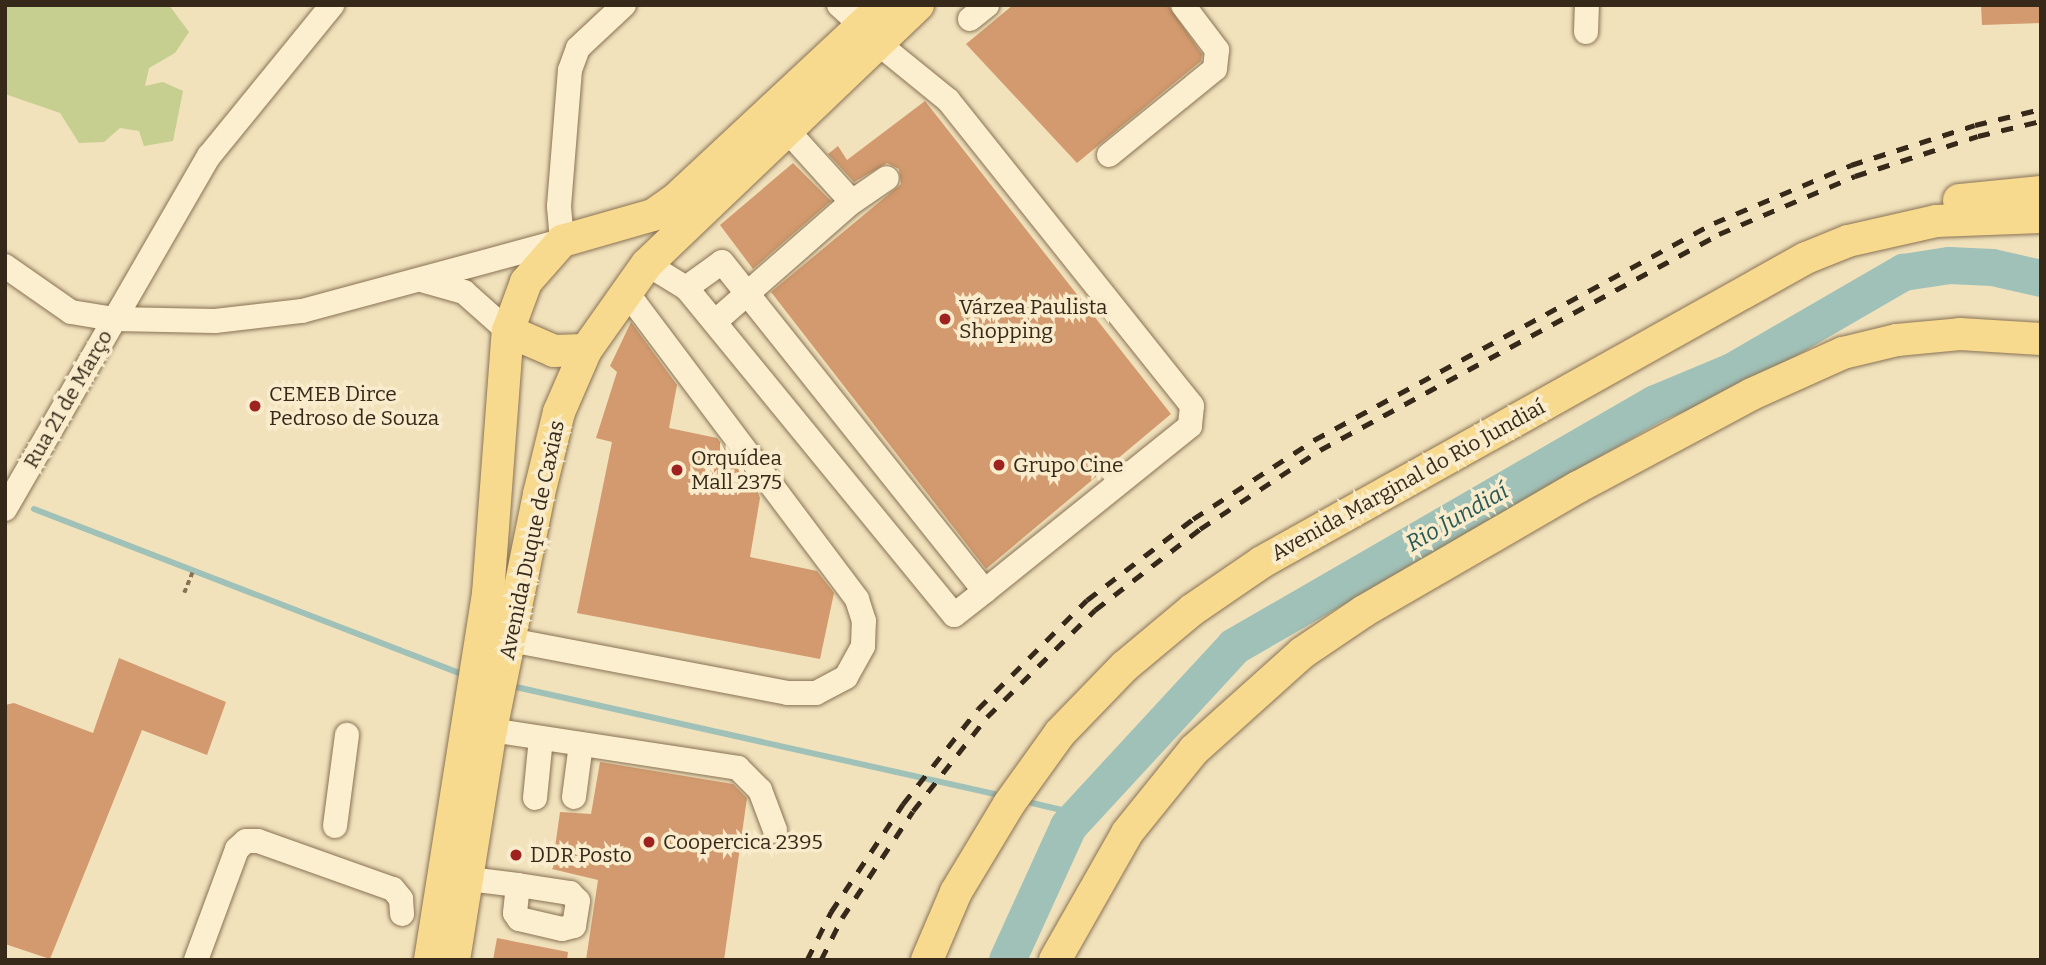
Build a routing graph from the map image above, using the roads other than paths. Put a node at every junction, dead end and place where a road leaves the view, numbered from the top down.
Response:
1 (332, 5) edge
2 (624, 5) edge
3 (839, 5) edge
4 (918, 5) edge
5 (1184, 5) edge
6 (1587, 5) edge
7 (875, 25) edge
8 (1586, 32) dead end
9 (786, 129) junction
10 (1109, 155) dead end
11 (887, 178) dead end
12 (2041, 192) edge
13 (852, 202) junction
14 (2041, 217) edge
15 (597, 231) junction
16 (562, 241) junction
17 (1848, 241) junction
18 (5, 266) edge
19 (635, 277) junction
20 (420, 280) junction
21 (686, 288) junction
22 (748, 294) junction
23 (114, 319) junction
24 (717, 320) junction
25 (508, 331) junction
26 (2041, 339) edge
27 (586, 350) junction
28 (862, 435) junction
29 (831, 461) junction
30 (14, 474) edge
31 (5, 509) edge
32 (985, 591) junction
33 (510, 640) junction
34 (491, 730) junction
35 (347, 735) dead end
36 (541, 738) junction
37 (581, 744) junction
38 (575, 797) dead end
39 (535, 798) dead end
40 (335, 826) dead end
41 (775, 830) dead end
42 (468, 879) junction
43 (518, 885) dead end
44 (402, 914) dead end
45 (196, 960) edge
46 (430, 960) edge
47 (454, 960) edge
48 (927, 960) edge
49 (1055, 960) edge

1 - 23 street, Rua 21 de Março
2 - 16 street
3 - 7 street
4 - 7 main road, Avenida Duque de Caxias
5 - 10 street
6 - 8 street
7 - 9 main road, Avenida Duque de Caxias
7 - 15 main road, Avenida Duque de Caxias
7 - 32 street
9 - 13 street
9 - 19 main road, Avenida Duque de Caxias
11 - 13 street
12 - 17 main road
13 - 22 street
14 - 17 main road, Avenida Marginal do Rio Jundiaí
15 - 16 main road, Avenida Duque de Caxias
15 - 19 main road
16 - 20 street
16 - 25 main road
17 - 48 main road, Avenida Marginal do Rio Jundiaí
18 - 23 street
19 - 21 street
19 - 27 main road, Avenida Duque de Caxias
19 - 33 street
20 - 23 street
20 - 25 street
21 - 22 street
21 - 24 street
22 - 24 street
22 - 28 street
23 - 30 street, Rua 21 de Março
24 - 29 street
25 - 27 main road
25 - 46 main road, Avenida Duque de Caxias
26 - 49 main road
27 - 33 main road, Avenida Duque de Caxias
28 - 29 street
28 - 32 street
29 - 32 street
30 - 31 street, Rua 21 de Março
33 - 34 main road, Avenida Duque de Caxias
34 - 36 street
34 - 42 main road, Avenida Duque de Caxias
35 - 40 street
36 - 37 street
36 - 39 street
37 - 38 street
37 - 41 street
42 - 43 street
42 - 47 main road, Avenida Duque de Caxias
44 - 45 street

